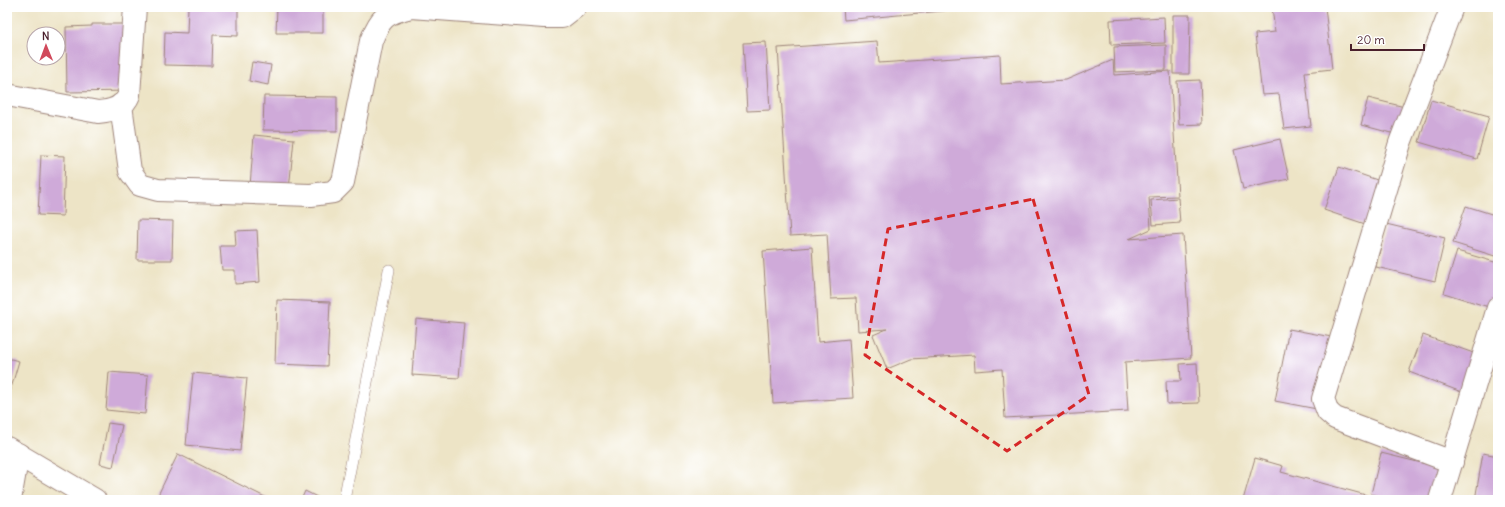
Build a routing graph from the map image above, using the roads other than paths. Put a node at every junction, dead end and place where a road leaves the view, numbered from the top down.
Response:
1 (134, 7) edge
2 (575, 7) edge
3 (1452, 7) edge
4 (7, 95) edge
5 (121, 105) junction
6 (389, 270) dead end
7 (1498, 308) edge
8 (12, 451) edge
9 (1452, 462) junction
10 (10, 500) edge
11 (95, 500) edge
12 (344, 500) edge
13 (1440, 500) edge

1 - 5 main road
2 - 5 main road
3 - 9 main road
4 - 5 main road
6 - 12 lane
7 - 9 main road
8 - 10 main road
8 - 11 main road
9 - 13 main road

